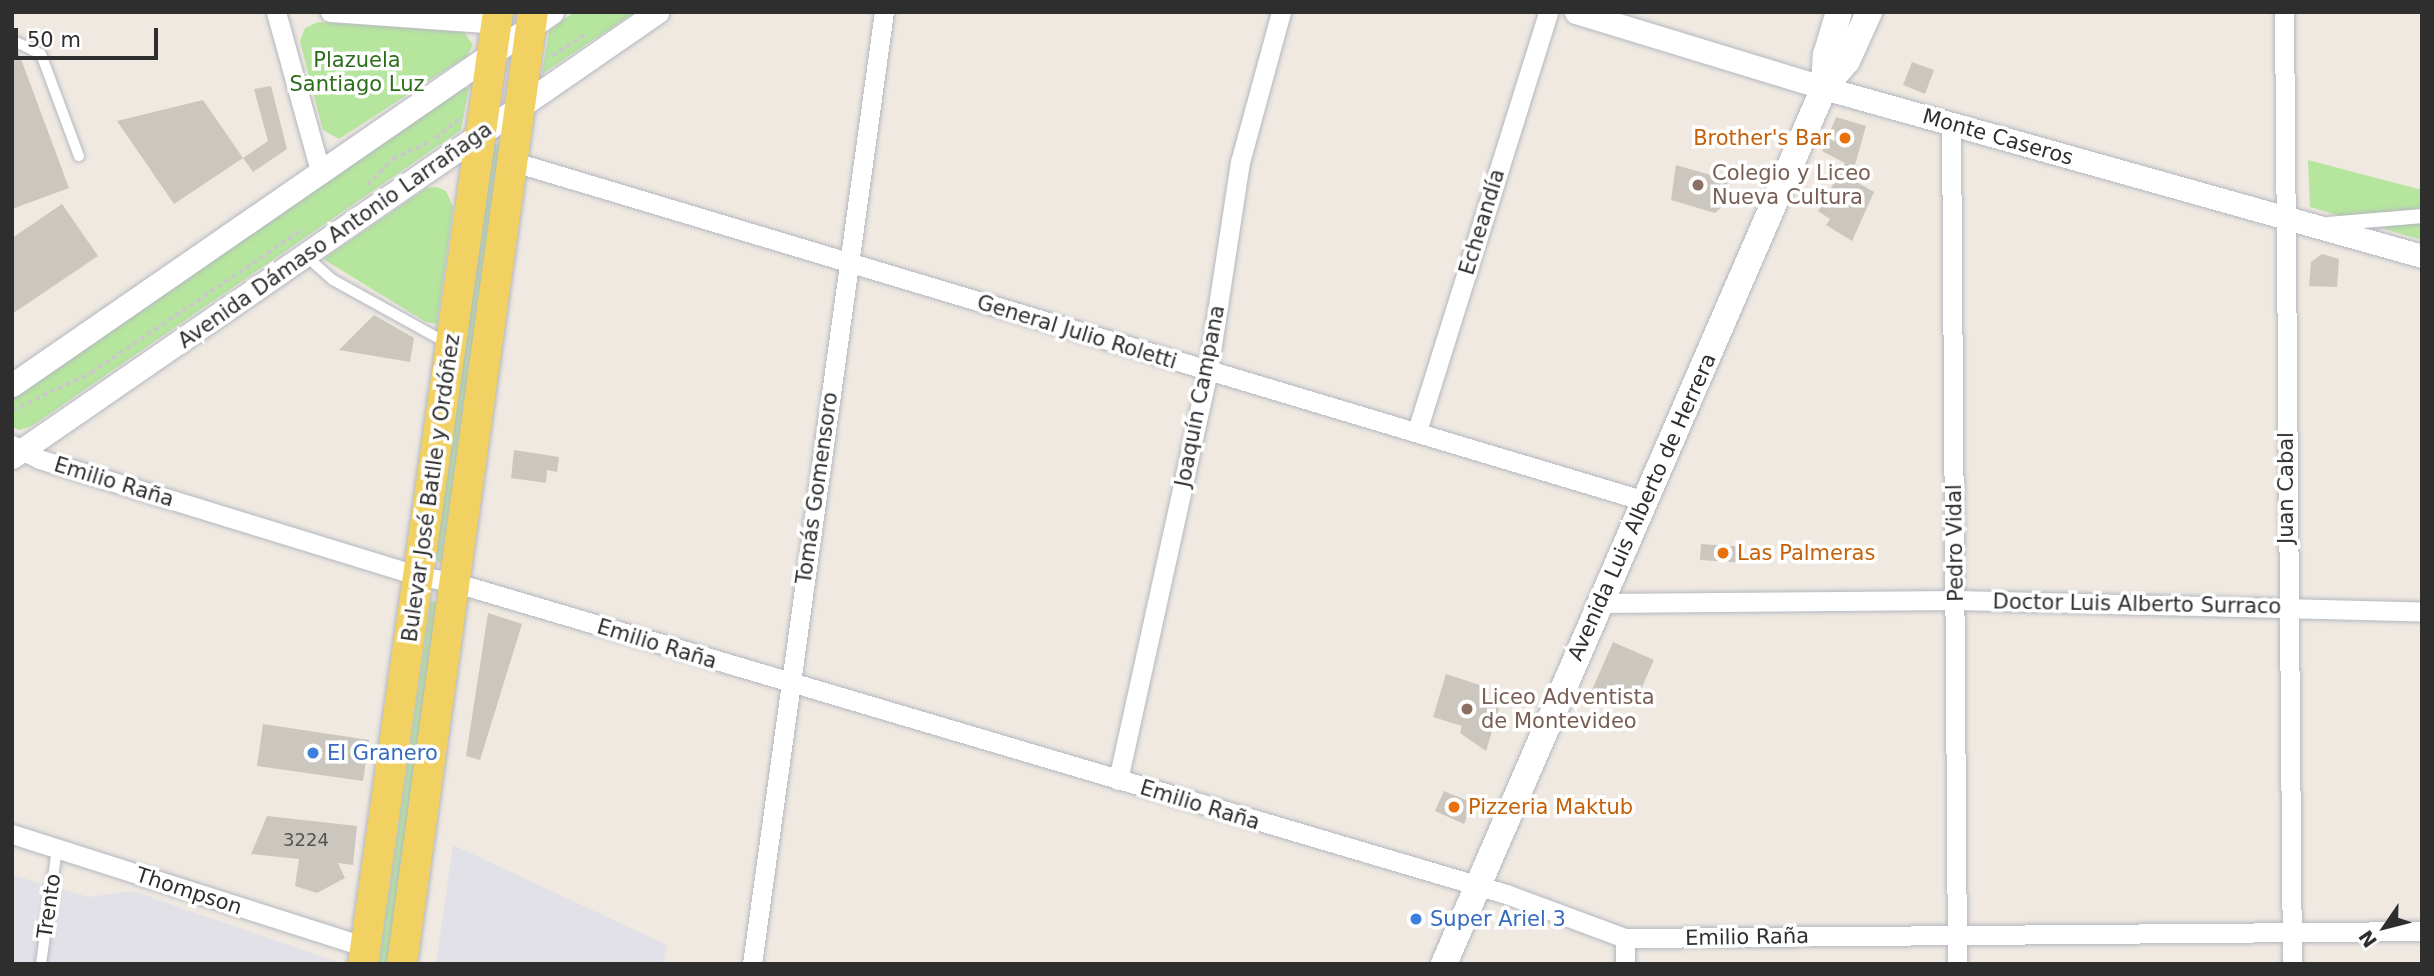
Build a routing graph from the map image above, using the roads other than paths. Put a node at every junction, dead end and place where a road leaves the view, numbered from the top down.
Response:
1 (276, 12) edge
2 (330, 12) edge
3 (657, 12) edge
4 (884, 12) edge
5 (1282, 12) edge
6 (1548, 12) edge
7 (1576, 12) edge
8 (1839, 12) edge
9 (1869, 12) edge
10 (2284, 12) edge
11 (539, 17) edge
12 (496, 30) edge
13 (12, 40) edge
14 (1824, 88) junction
15 (519, 108) junction
16 (1951, 123) junction
17 (479, 136) junction
18 (79, 156) dead end
19 (511, 161) junction
20 (320, 174) junction
21 (2422, 216) edge
22 (2284, 218) junction
23 (2312, 226) junction
24 (305, 256) junction
25 (2422, 256) edge
26 (847, 263) junction
27 (450, 344) junction
28 (1208, 371) junction
29 (12, 385) edge
30 (1417, 431) junction
31 (15, 451) edge
32 (1645, 501) junction
33 (419, 576) junction
34 (453, 582) junction
35 (1956, 600) junction
36 (1600, 603) junction
37 (2286, 606) junction
38 (2422, 611) edge
39 (791, 684) junction
40 (1118, 780) junction
41 (12, 834) edge
42 (57, 849) junction
43 (1477, 888) junction
44 (2422, 931) edge
45 (1957, 934) junction
46 (2291, 934) junction
47 (1625, 938) junction
48 (365, 956) edge
49 (41, 964) edge
50 (402, 964) edge
51 (752, 964) edge
52 (1444, 964) edge
53 (1625, 964) edge
54 (1957, 964) edge
55 (2292, 964) edge

1 - 20 street
2 - 12 street
3 - 15 street, Avenida Dámaso Antonio Larrañaga
4 - 26 street, Tomás Gomensoro
5 - 28 street, Joaquín Campana
6 - 30 street, Echeandía
7 - 14 street, Monte Caseros
8 - 14 main road, Avenida Luis Alberto de Herrera
9 - 14 main road, Avenida Luis Alberto de Herrera
10 - 22 street, Juan Cabal
11 - 12 street
11 - 15 main road, Bulevar José Batlle y Ordóñez
12 - 17 main road, Bulevar José Batlle y Ordóñez
12 - 20 street
13 - 18 lane
14 - 16 street, Monte Caseros
14 - 32 main road, Avenida Luis Alberto de Herrera
15 - 17 street, Avenida Dámaso Antonio Larrañaga
15 - 19 main road, Bulevar José Batlle y Ordóñez
16 - 22 street, Monte Caseros
16 - 35 street, Pedro Vidal
17 - 24 street, Avenida Dámaso Antonio Larrañaga
17 - 27 main road, Bulevar José Batlle y Ordóñez
19 - 26 street, General Julio Roletti
19 - 34 main road, Bulevar José Batlle y Ordóñez
20 - 29 street
21 - 23 street
22 - 23 street, Monte Caseros
22 - 37 street, Juan Cabal
23 - 25 street, Monte Caseros
24 - 27 lane
24 - 31 street, Avenida Dámaso Antonio Larrañaga
26 - 28 street, General Julio Roletti
26 - 39 street, Tomás Gomensoro
27 - 33 main road, Bulevar José Batlle y Ordóñez
28 - 30 street, General Julio Roletti
28 - 40 street, Joaquín Campana
30 - 32 street, General Julio Roletti
31 - 33 street, Emilio Raña
32 - 36 main road, Avenida Luis Alberto de Herrera
33 - 34 street, Emilio Raña
33 - 48 main road, Bulevar José Batlle y Ordóñez
34 - 39 street, Emilio Raña
34 - 50 main road, Bulevar José Batlle y Ordóñez
35 - 36 street, Doctor Luis Alberto Surraco
35 - 37 street, Doctor Luis Alberto Surraco
35 - 45 street, Pedro Vidal
36 - 43 main road, Avenida Luis Alberto de Herrera
37 - 38 street, Doctor Luis Alberto Surraco
37 - 46 street, Juan Cabal
39 - 40 street, Emilio Raña
39 - 51 street, Tomás Gomensoro
40 - 43 street, Emilio Raña
41 - 42 street, Thompson
42 - 48 street, Thompson
42 - 49 lane, Trento
43 - 47 street, Emilio Raña
43 - 52 main road, Avenida Luis Alberto de Herrera
44 - 46 street, Emilio Raña
45 - 46 street, Emilio Raña
45 - 47 street, Emilio Raña
45 - 54 street, Pedro Vidal
46 - 55 street, Juan Cabal
47 - 53 street

